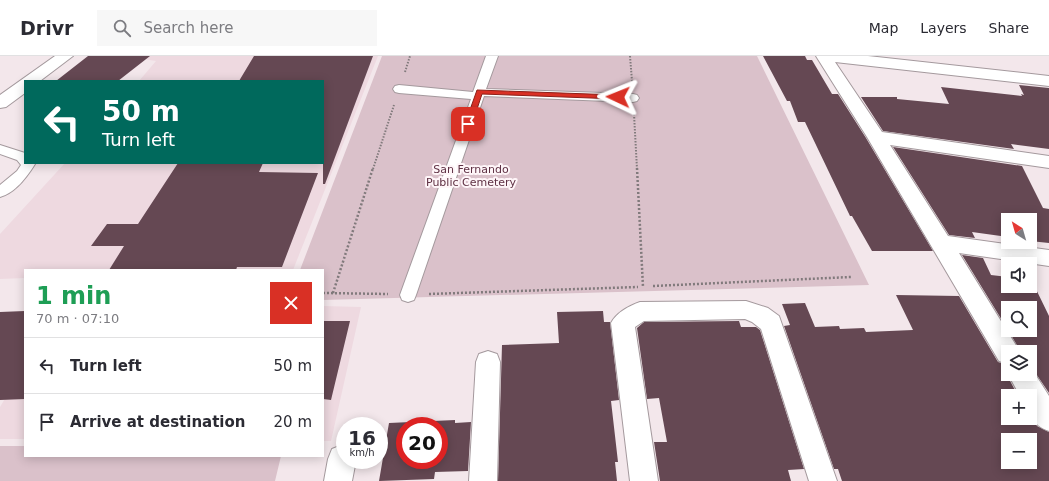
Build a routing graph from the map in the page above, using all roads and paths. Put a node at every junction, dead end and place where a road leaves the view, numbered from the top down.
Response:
1 (65, 56) edge
2 (410, 56) edge
3 (492, 56) edge
4 (630, 56) edge
5 (824, 56) edge
6 (827, 56) edge
7 (31, 80) edge
8 (1049, 81) edge
9 (24, 86) edge
10 (399, 89) junction
11 (479, 94) junction
12 (633, 98) junction
13 (0, 103) edge
14 (876, 137) junction
15 (0, 149) edge
16 (24, 160) edge
17 (1049, 162) edge
18 (28, 164) edge
19 (0, 192) edge
20 (940, 243) junction
21 (1049, 258) edge
22 (851, 277) dead end
23 (651, 286) dead end
24 (324, 293) edge
25 (333, 293) junction
26 (408, 294) junction
27 (1003, 345) edge
28 (488, 362) dead end
29 (1025, 381) edge
30 (1049, 419) edge
31 (483, 481) edge
32 (644, 481) edge
33 (823, 481) edge

1 - 7 street
2 - 10 path
3 - 11 lane
4 - 12 path
5 - 14 street
6 - 8 street
9 - 13 street
10 - 11 lane
10 - 25 path
11 - 12 lane
11 - 26 lane
12 - 26 path
14 - 17 street
14 - 20 street
15 - 16 lane
18 - 19 lane
20 - 21 street
20 - 27 street
22 - 23 path
24 - 25 path
25 - 26 path
28 - 31 street
29 - 30 street
32 - 33 street

